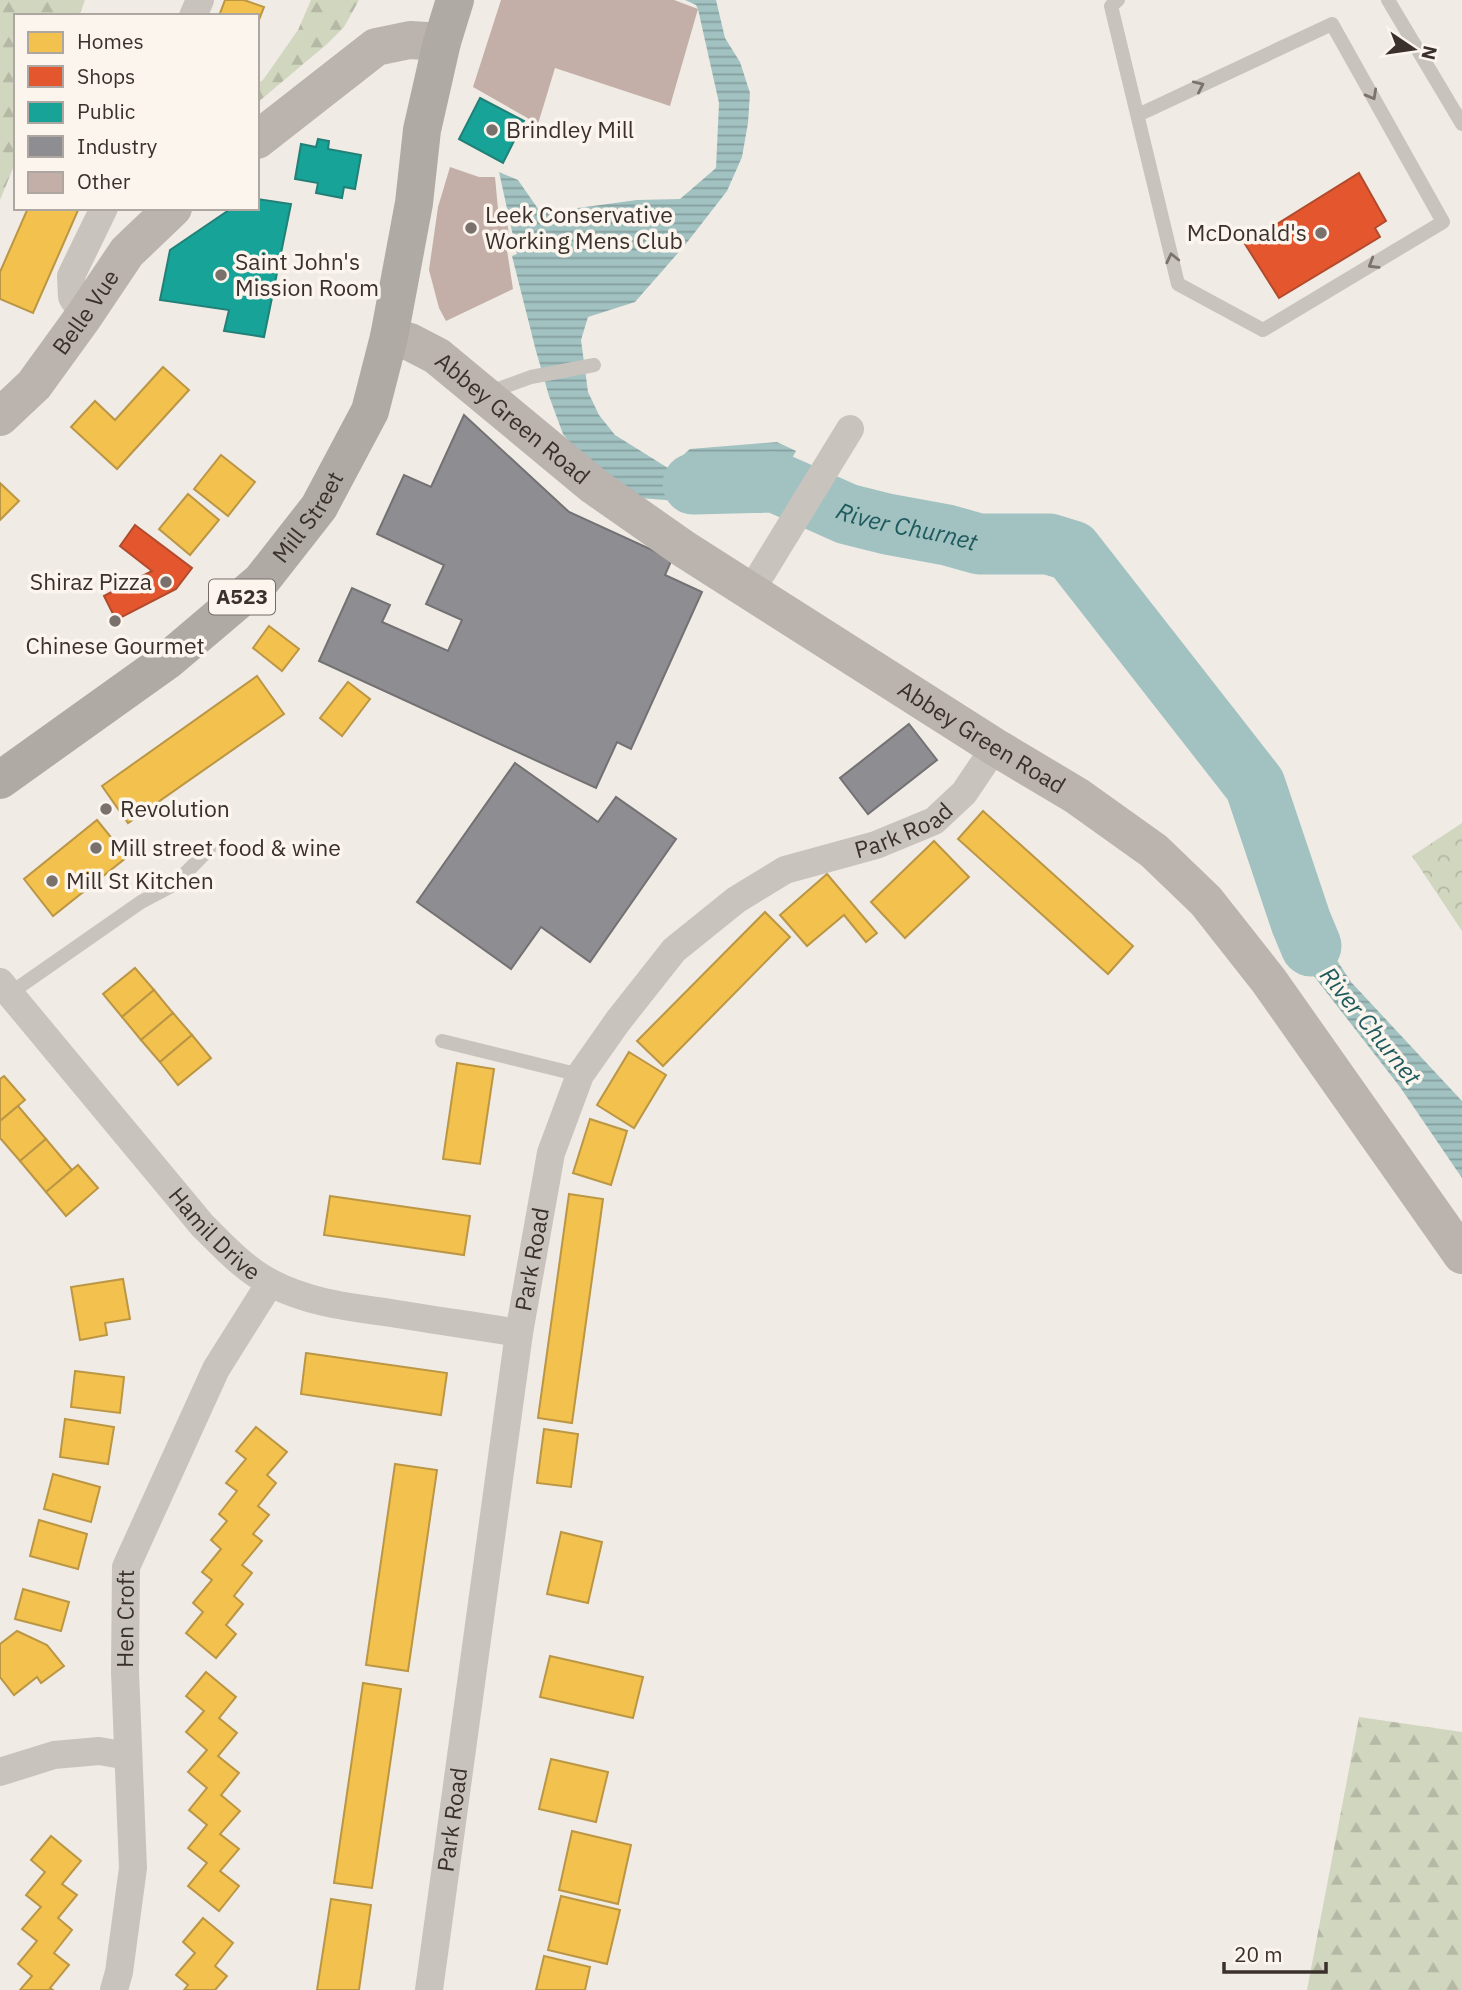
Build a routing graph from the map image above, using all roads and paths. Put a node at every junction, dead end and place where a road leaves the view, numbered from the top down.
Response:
1 (455, 0) edge
2 (1118, 0) edge
3 (1388, 0) edge
4 (442, 42) junction
5 (1138, 115) junction
6 (1462, 124) edge
7 (259, 138) edge
8 (103, 210) edge
9 (171, 210) edge
10 (84, 316) junction
11 (389, 337) junction
12 (594, 365) dead end
13 (483, 395) junction
14 (0, 417) edge
15 (850, 429) dead end
16 (750, 592) junction
17 (995, 747) junction
18 (0, 780) edge
19 (209, 849) dead end
20 (3, 992) edge
21 (442, 1041) dead end
22 (580, 1075) junction
23 (1462, 1255) edge
24 (270, 1283) junction
25 (519, 1333) junction
26 (128, 1756) junction
27 (0, 1772) edge
28 (114, 1990) edge
29 (429, 1990) edge

1 - 4 highway, A523
2 - 5 lane
3 - 6 lane
4 - 7 street
4 - 11 highway, Mill Street / A523
5 -> 5 lane
8 - 10 street
9 - 10 street, Belle Vue
10 - 14 street, Belle Vue
11 - 13 street, Abbey Green Road
11 - 18 highway, Mill Street / A523
12 - 13 lane
13 - 16 street, Abbey Green Road
15 - 16 street
16 - 17 street, Abbey Green Road
17 - 22 street, Park Road
17 - 23 street, Abbey Green Road
19 - 20 lane
20 - 24 street, Hamil Drive
21 - 22 lane
22 - 25 street, Park Road
24 - 25 street, Hamil Drive
24 - 26 street, Hen Croft
25 - 29 street, Park Road
26 - 27 street
26 - 28 street, Hen Croft

